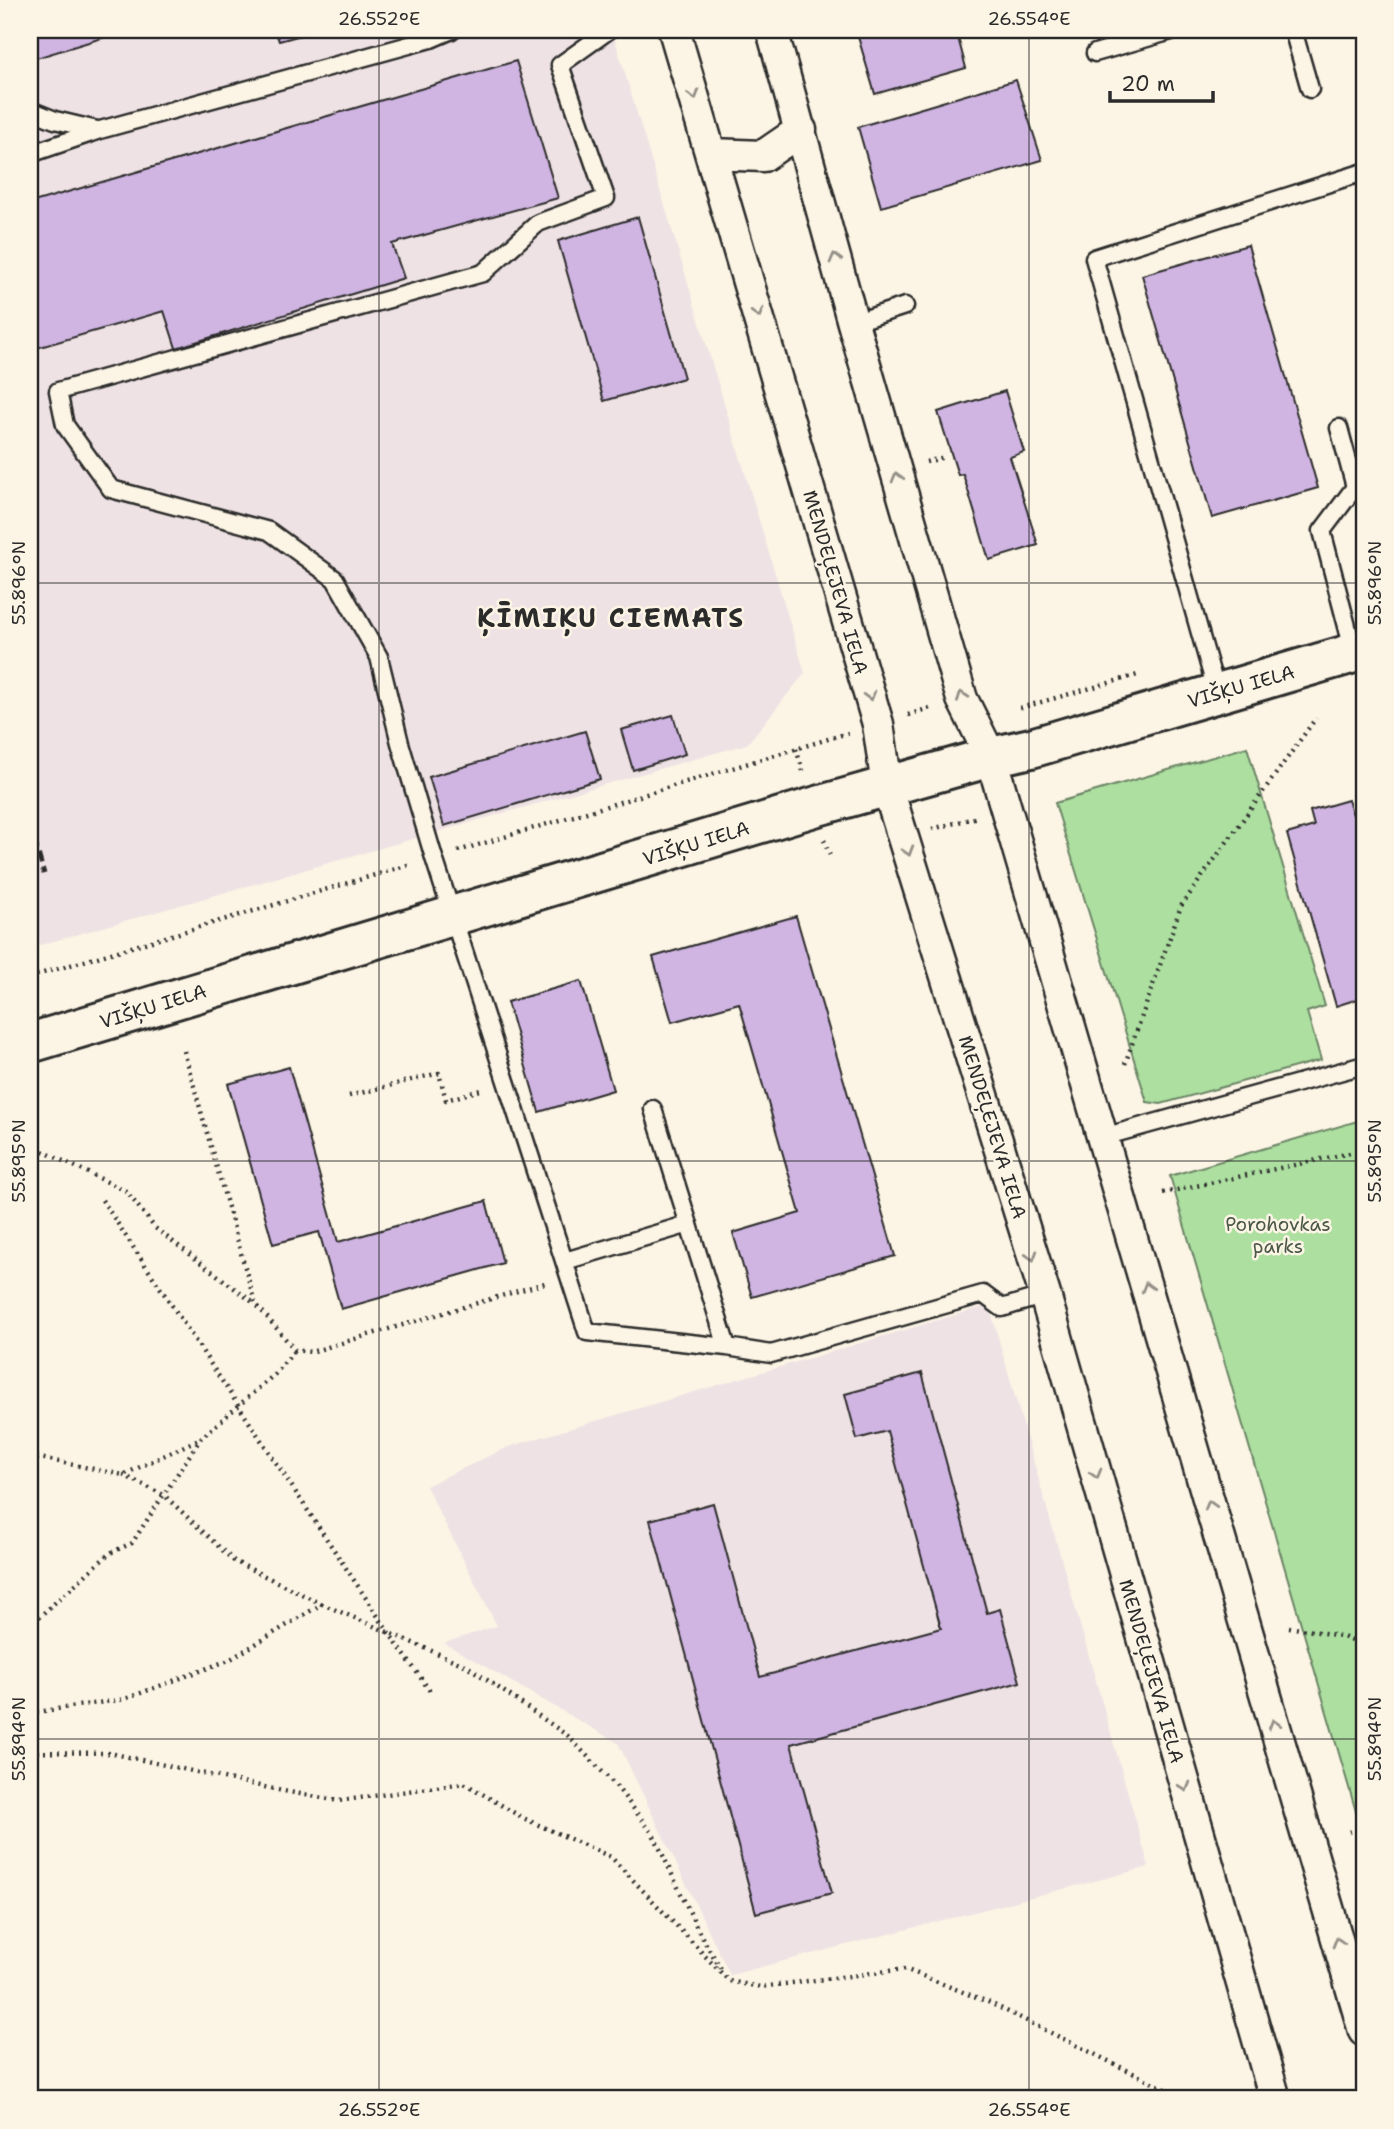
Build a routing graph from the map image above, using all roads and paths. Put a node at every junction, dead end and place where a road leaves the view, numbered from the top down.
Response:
1 (452, 30) edge
2 (609, 30) edge
3 (674, 30) edge
4 (772, 30) edge
5 (1175, 30) edge
6 (1293, 30) edge
7 (1095, 53) dead end
8 (1310, 89) dead end
9 (30, 110) edge
10 (100, 130) junction
11 (801, 130) junction
12 (30, 154) edge
13 (712, 154) junction
14 (1364, 172) edge
15 (905, 306) dead end
16 (853, 323) junction
17 (1339, 428) dead end
18 (945, 457) dead end
19 (925, 462) dead end
20 (1360, 490) edge
21 (1359, 651) edge
22 (1217, 693) junction
23 (939, 705) dead end
24 (903, 716) dead end
25 (1316, 718) dead end
26 (796, 748) dead end
27 (991, 757) junction
28 (806, 781) dead end
29 (887, 786) junction
30 (985, 815) dead end
31 (925, 832) dead end
32 (822, 833) dead end
33 (831, 859) dead end
34 (453, 917) junction
35 (30, 1043) edge
36 (184, 1051) dead end
37 (1125, 1064) dead end
38 (1364, 1065) edge
39 (507, 1083) junction
40 (349, 1096) dead end
41 (653, 1109) dead end
42 (1103, 1137) junction
43 (30, 1145) edge
44 (1364, 1150) edge
45 (1163, 1193) dead end
46 (102, 1200) dead end
47 (689, 1224) junction
48 (567, 1268) junction
49 (1045, 1295) junction
50 (255, 1303) junction
51 (727, 1347) junction
52 (295, 1350) junction
53 (238, 1406) junction
54 (201, 1438) junction
55 (30, 1454) edge
56 (40, 1458) junction
57 (30, 1461) edge
58 (123, 1475) junction
59 (164, 1495) junction
60 (322, 1604) junction
61 (1289, 1627) dead end
62 (389, 1633) junction
63 (30, 1637) edge
64 (1364, 1646) edge
65 (430, 1691) dead end
66 (30, 1713) edge
67 (30, 1752) edge
68 (1364, 1827) edge
69 (1349, 1832) dead end
70 (729, 1981) junction
71 (1364, 2031) edge
72 (1186, 2099) edge
73 (1275, 2099) edge

1 - 10 lane
2 - 34 lane
3 -> 13 street, MENDEĻEJEVA IELA
4 - 11 street
5 - 7 lane
6 - 8 lane
9 - 10 lane
10 - 12 lane
11 - 13 street
16 -> 11 street
13 -> 29 street, MENDEĻEJEVA IELA
14 - 22 lane
15 - 16 lane
27 -> 16 street
17 - 20 lane
18 - 19 path
20 - 21 lane
21 - 22 street, VIŠĶU IELA
22 - 27 street, VIŠĶU IELA
23 - 24 path
25 - 37 path
26 - 28 path
27 - 29 street, VIŠĶU IELA
27 - 42 street
29 - 34 street, VIŠĶU IELA
29 -> 49 street, MENDEĻEJEVA IELA
30 - 31 path
32 - 33 path
34 - 35 street, VIŠĶU IELA
34 - 39 lane
36 - 50 path
38 - 42 lane
39 - 40 path
39 - 48 lane
41 - 47 lane
71 -> 42 street
43 - 50 path
44 - 45 path
46 - 53 path
47 - 48 lane
47 - 51 lane
48 - 51 lane
48 - 52 path
49 - 51 lane
49 -> 73 street, MENDEĻEJEVA IELA
50 - 52 path
52 - 53 path
53 - 54 path
53 - 62 path
54 - 58 path
54 - 59 path
55 - 56 path
56 - 57 path
56 - 58 path
58 - 59 path
59 - 60 path
59 - 63 path
60 - 62 path
60 - 66 path
61 - 64 path
62 - 65 path
62 - 70 path
67 - 70 path
68 - 69 path
70 - 72 path

